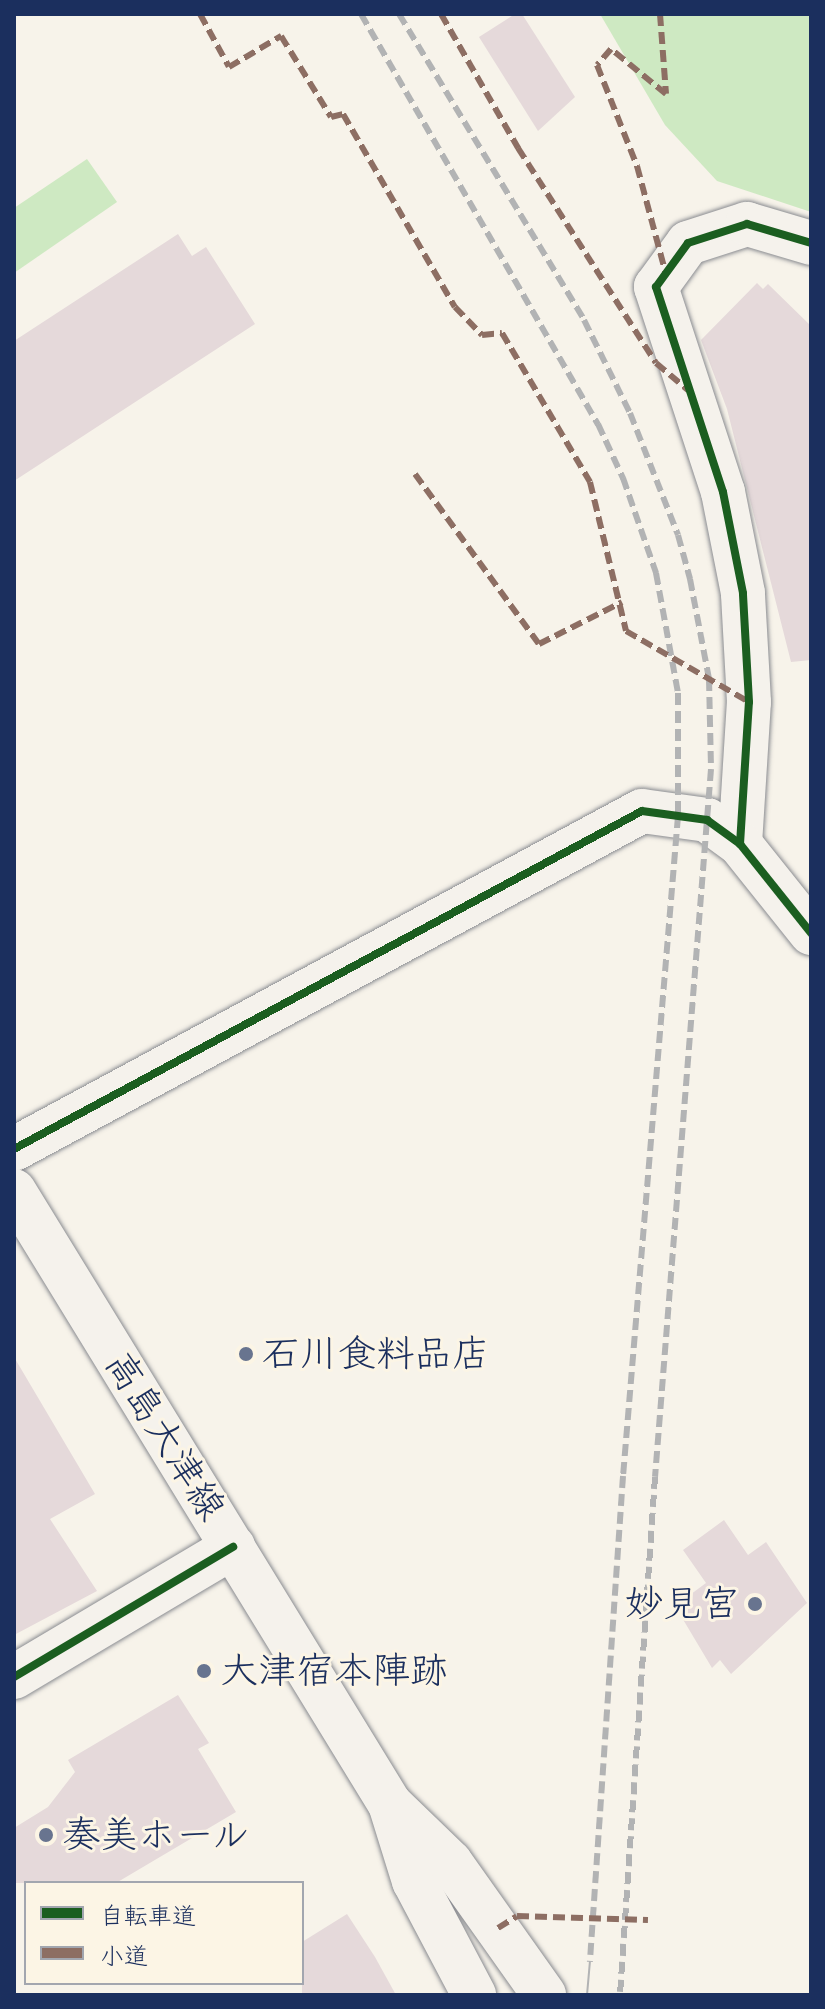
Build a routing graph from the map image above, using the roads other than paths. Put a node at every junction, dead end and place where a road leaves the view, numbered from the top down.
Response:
1 (811, 243) edge
2 (740, 844) junction
3 (811, 933) edge
4 (14, 1149) edge
5 (14, 1191) edge
6 (233, 1547) junction
7 (14, 1677) edge
8 (390, 1804) junction
9 (474, 1995) edge
10 (544, 1995) edge

1 - 2 street
2 - 3 street
2 - 4 street
5 - 6 street, 高島大津線
6 - 7 street
6 - 8 street, 高島大津線
8 - 9 street, 高島大津線
8 - 10 street, 高島大津線

